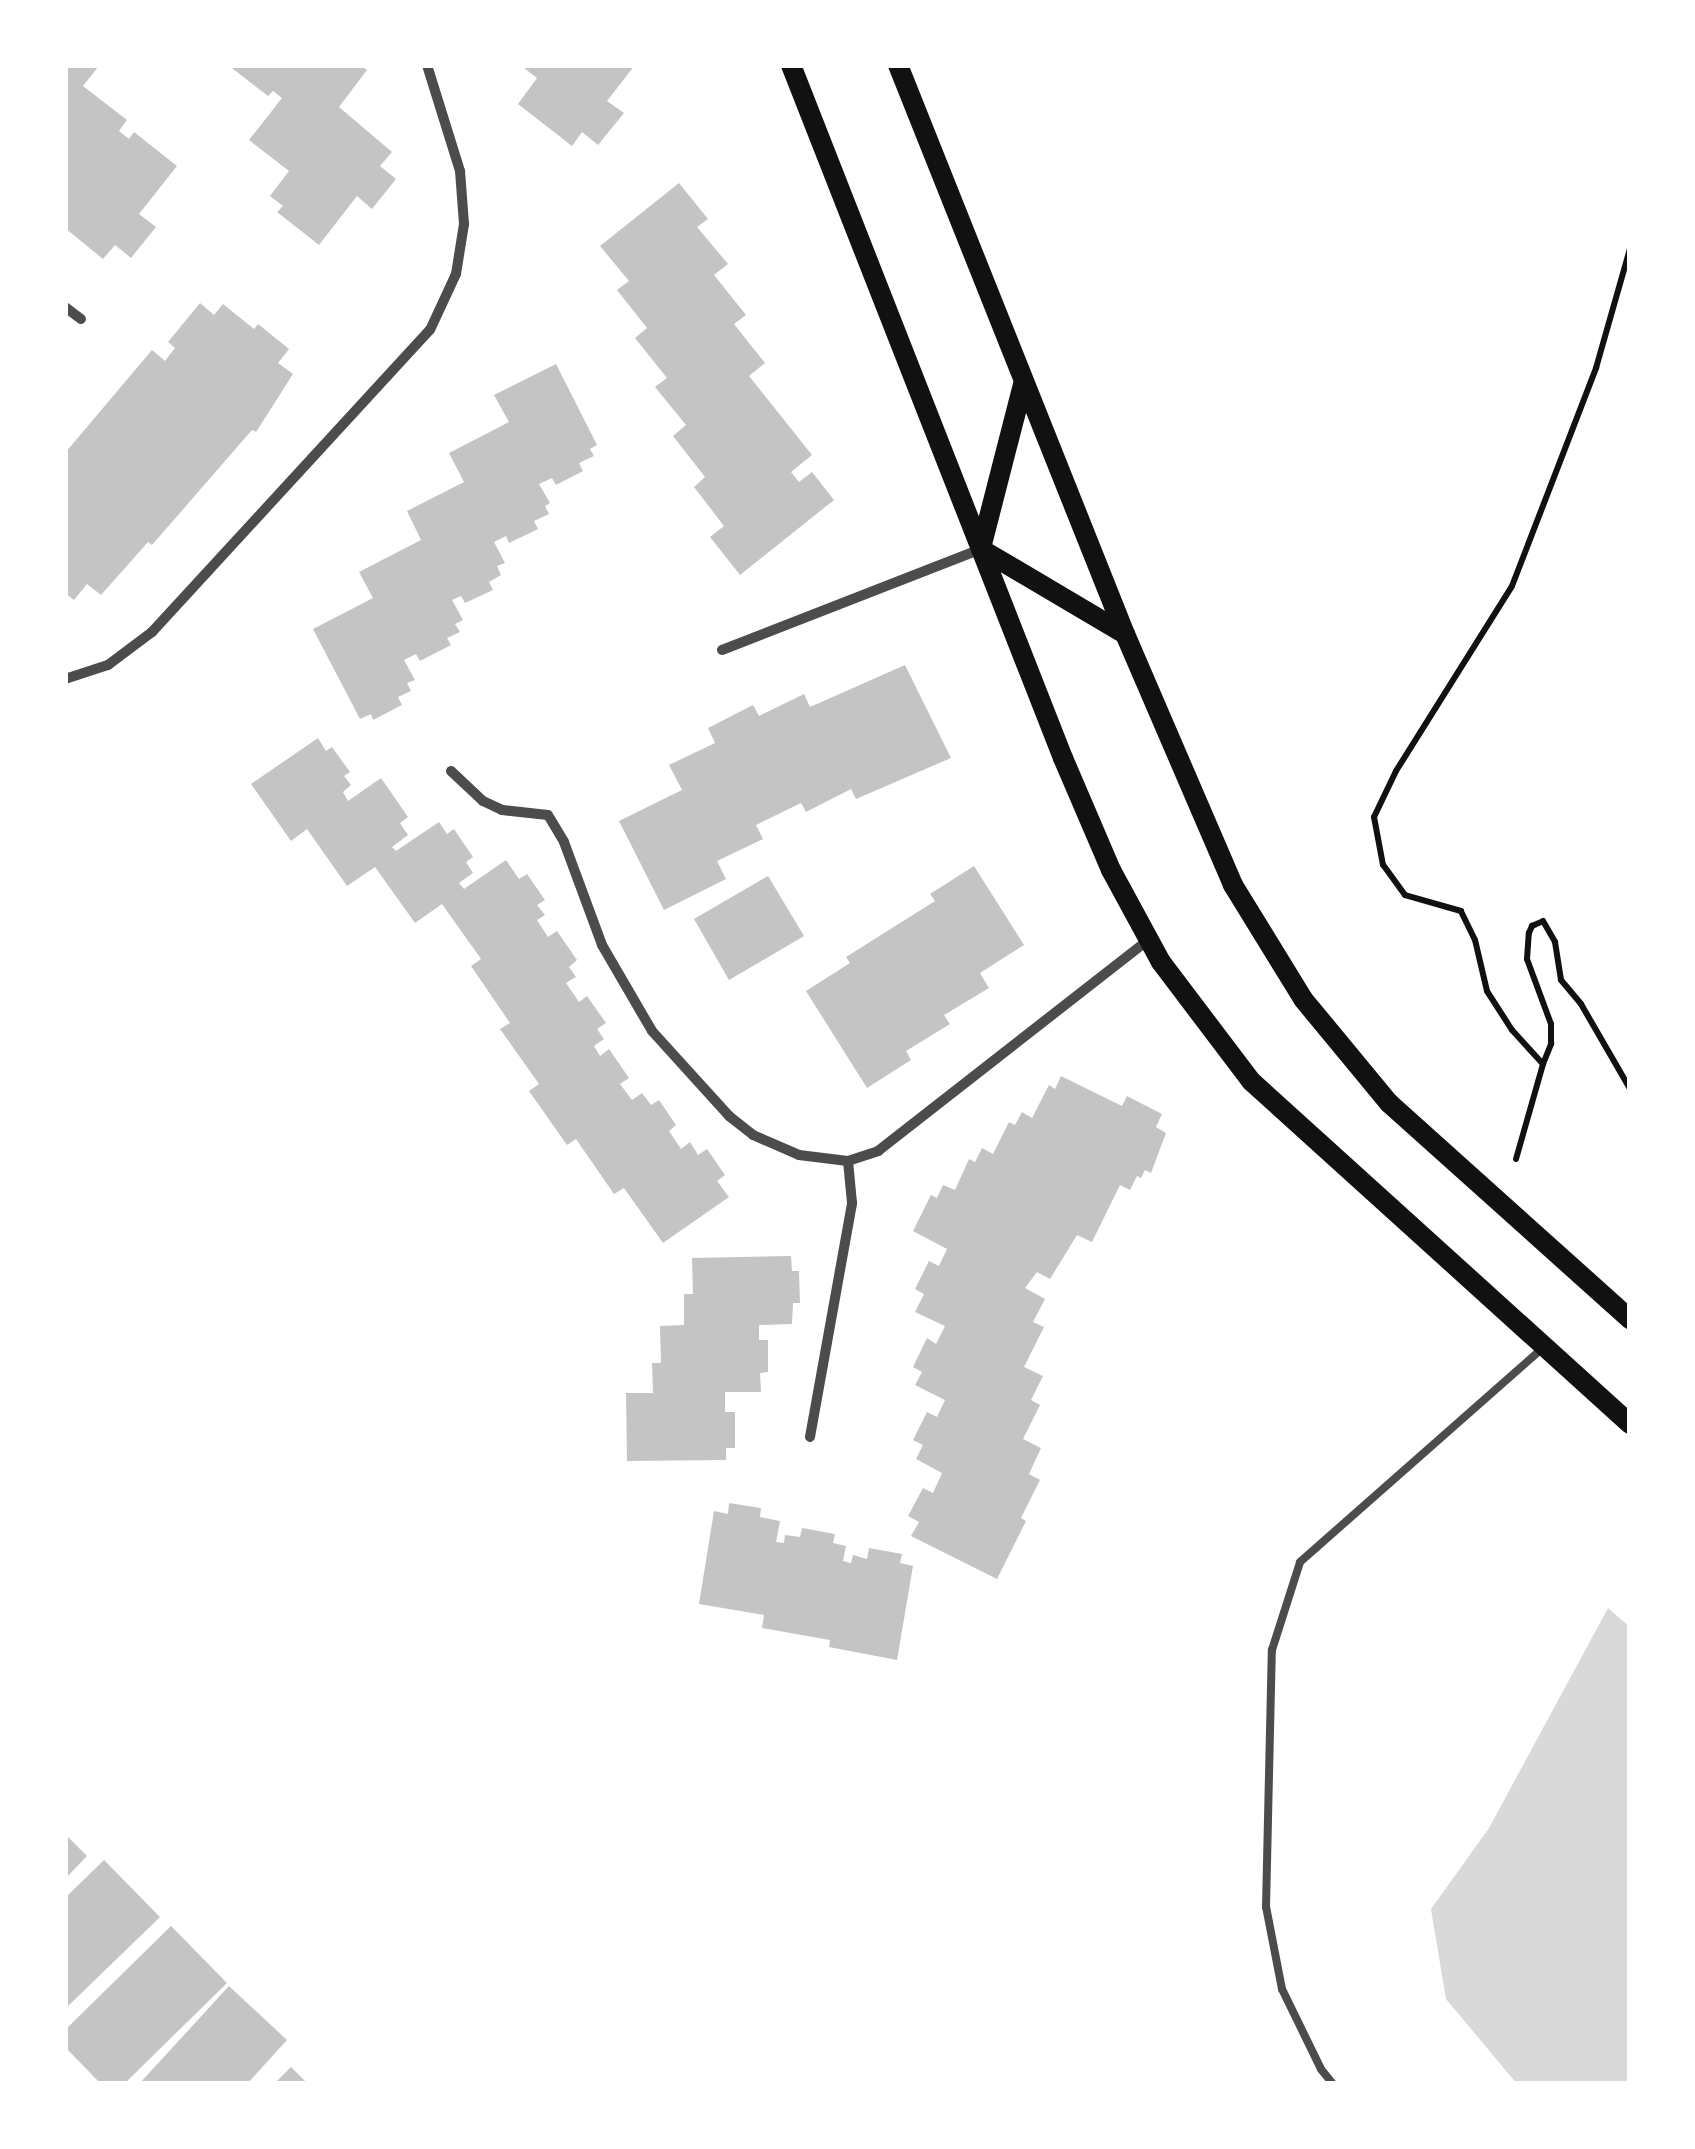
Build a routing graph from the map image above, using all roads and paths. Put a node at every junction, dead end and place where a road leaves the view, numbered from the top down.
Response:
1 (426, 65) edge
2 (791, 65) edge
3 (898, 65) edge
4 (1630, 249) edge
5 (65, 307) edge
6 (81, 319) dead end
7 (1024, 381) junction
8 (980, 549) junction
9 (1125, 634) junction
10 (722, 650) dead end
11 (65, 679) edge
12 (450, 771) dead end
13 (1148, 940) junction
14 (1543, 1064) junction
15 (1630, 1088) edge
16 (848, 1161) junction
17 (1517, 1218) junction
18 (1630, 1319) edge
19 (1544, 1347) junction
20 (1630, 1424) edge
21 (810, 1437) dead end
22 (1333, 2084) edge

1 - 11 street
2 - 8 main road
3 - 7 main road
4 - 14 path
5 - 6 street
7 - 8 main road
7 - 9 main road
8 - 9 main road
8 - 10 street
8 - 13 main road
9 - 17 main road
12 - 16 street
13 - 16 street
13 - 19 main road
14 - 15 path
14 - 17 path
16 - 21 street
17 - 18 main road
19 - 20 main road
19 - 22 lane

